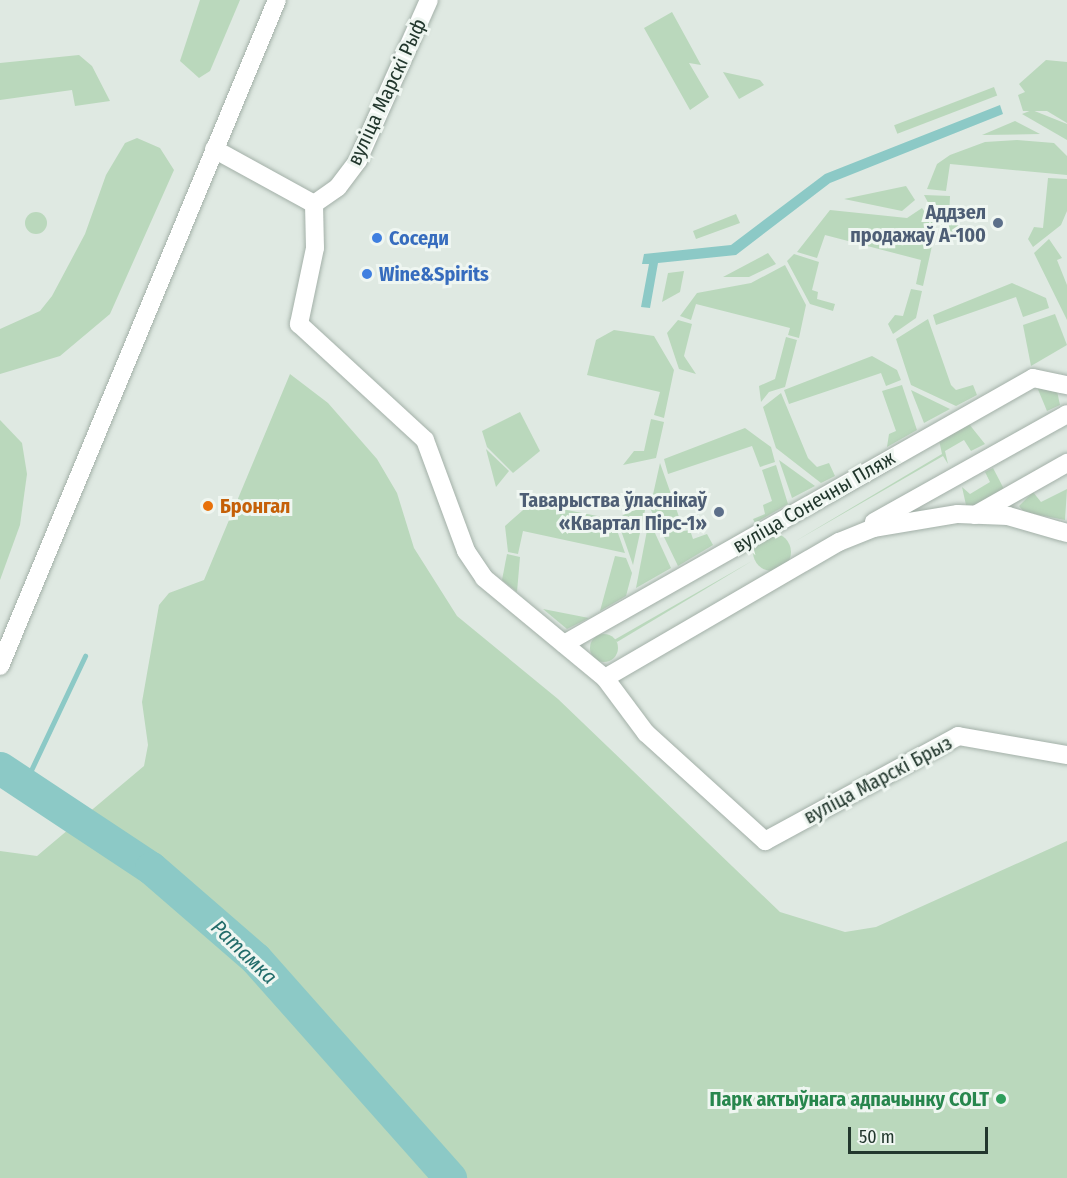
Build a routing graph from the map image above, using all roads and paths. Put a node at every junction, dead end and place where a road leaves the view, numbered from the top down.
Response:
1 (277, 0) edge
2 (429, 0) edge
3 (214, 149) junction
4 (314, 204) junction
5 (1067, 385) edge
6 (1067, 414) edge
7 (1067, 463) edge
8 (975, 515) junction
9 (1067, 533) edge
10 (839, 542) junction
11 (564, 644) junction
12 (0, 666) edge
13 (604, 678) junction
14 (1067, 755) edge

1 - 3 street
2 - 4 street, вуліца Марскі Рыф
3 - 4 street
3 - 12 street
4 - 11 street
5 - 11 street, вуліца Сонечны Пляж
6 - 10 street
7 - 8 street
8 - 9 street
8 - 10 street
10 - 13 street
11 - 13 street
13 - 14 street, вуліца Марскі Брыз

